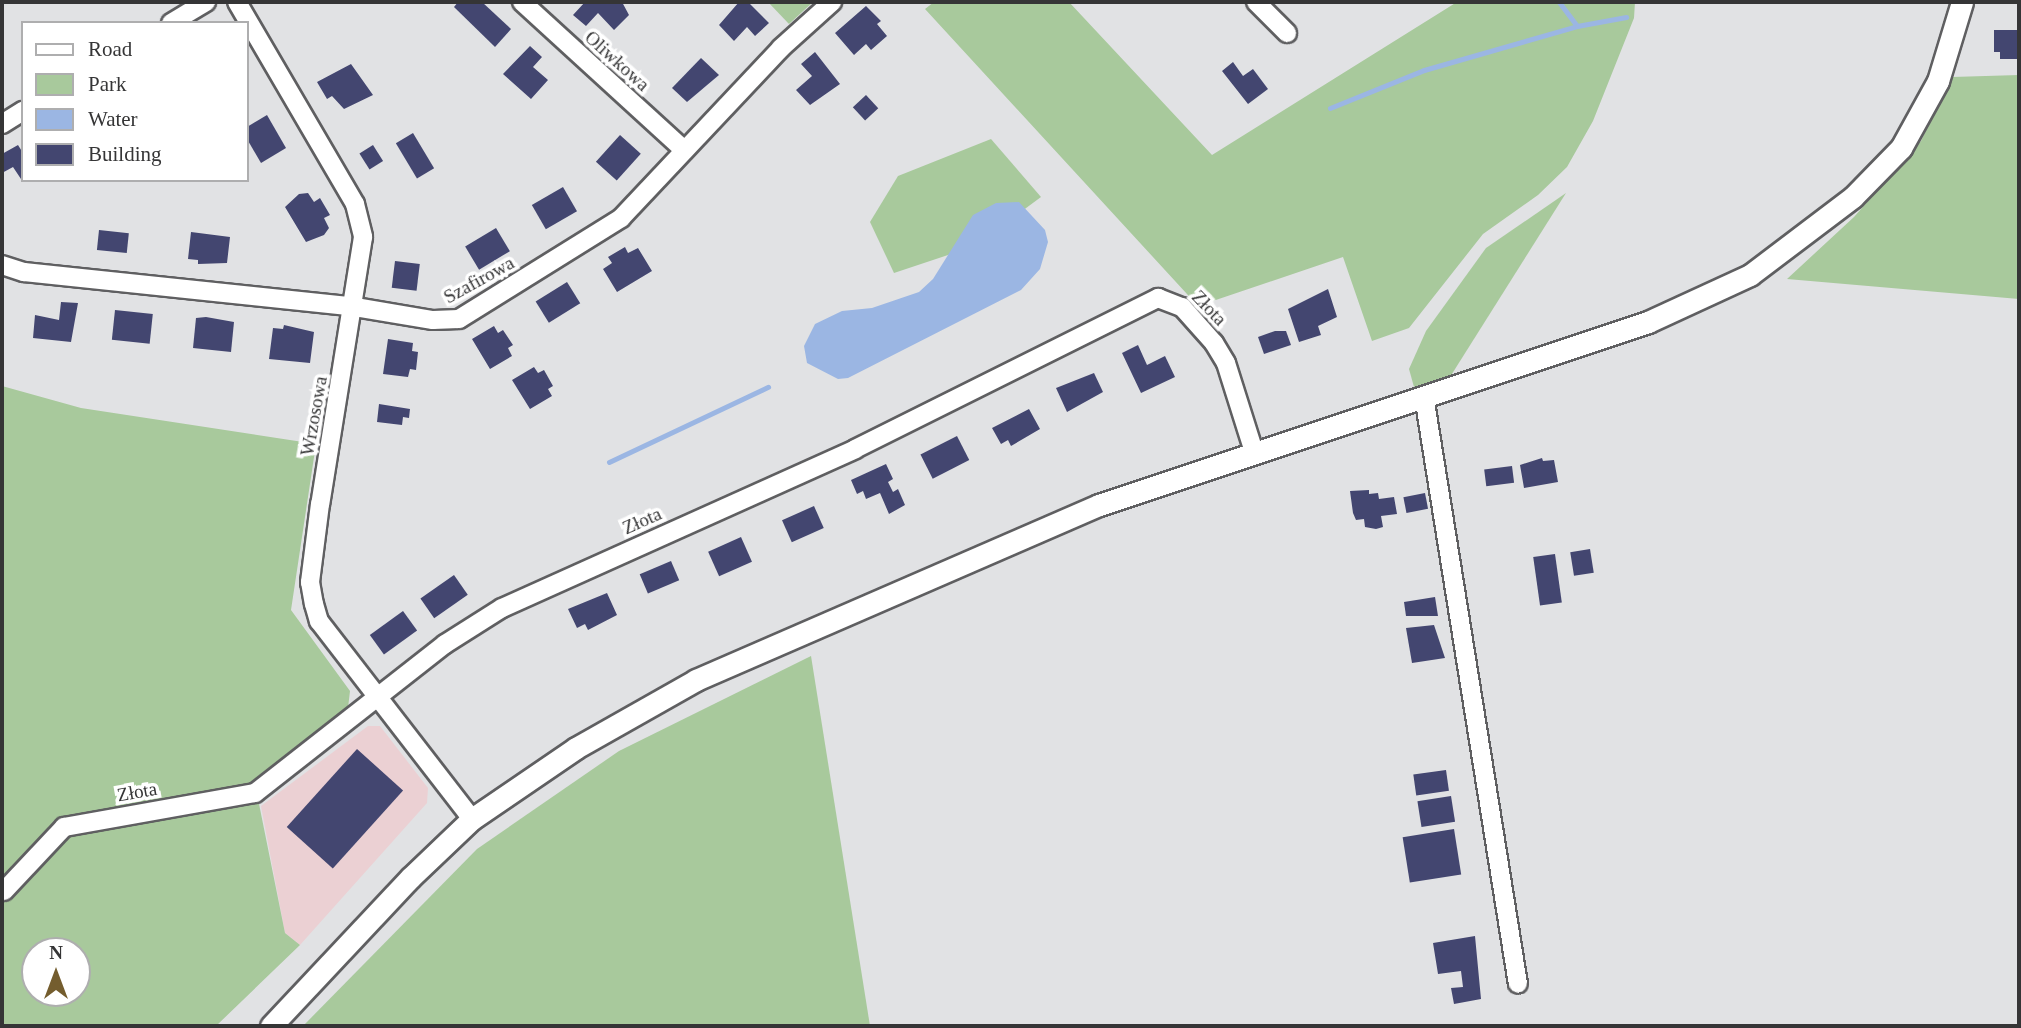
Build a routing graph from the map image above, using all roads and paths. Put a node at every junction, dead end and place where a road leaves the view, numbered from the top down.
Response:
1 (206, 2) edge
2 (237, 2) edge
3 (522, 2) edge
4 (832, 2) edge
5 (1256, 2) edge
6 (1962, 2) edge
7 (174, 21) edge
8 (248, 21) edge
9 (248, 21) edge
10 (1287, 33) dead end
11 (21, 112) edge
12 (2, 124) edge
13 (684, 150) junction
14 (2, 265) edge
15 (355, 307) junction
16 (1424, 396) junction
17 (1254, 452) junction
18 (378, 699) junction
19 (472, 819) junction
20 (4, 891) dead end
21 (1518, 984) dead end
22 (271, 1026) edge

1 - 7 street
2 - 8 street, Wrzosowa
3 - 13 street, Oliwkowa
4 - 13 street, Szafirowa
5 - 10 street
6 - 16 street
9 - 15 street, Wrzosowa
11 - 12 street
13 - 15 street, Szafirowa
14 - 15 street, Szafirowa
15 - 18 street, Wrzosowa
16 - 17 street
16 - 21 street
17 - 18 street, Złota
17 - 19 street
18 - 19 street, Wrzosowa
18 - 20 street, Złota
19 - 22 street

